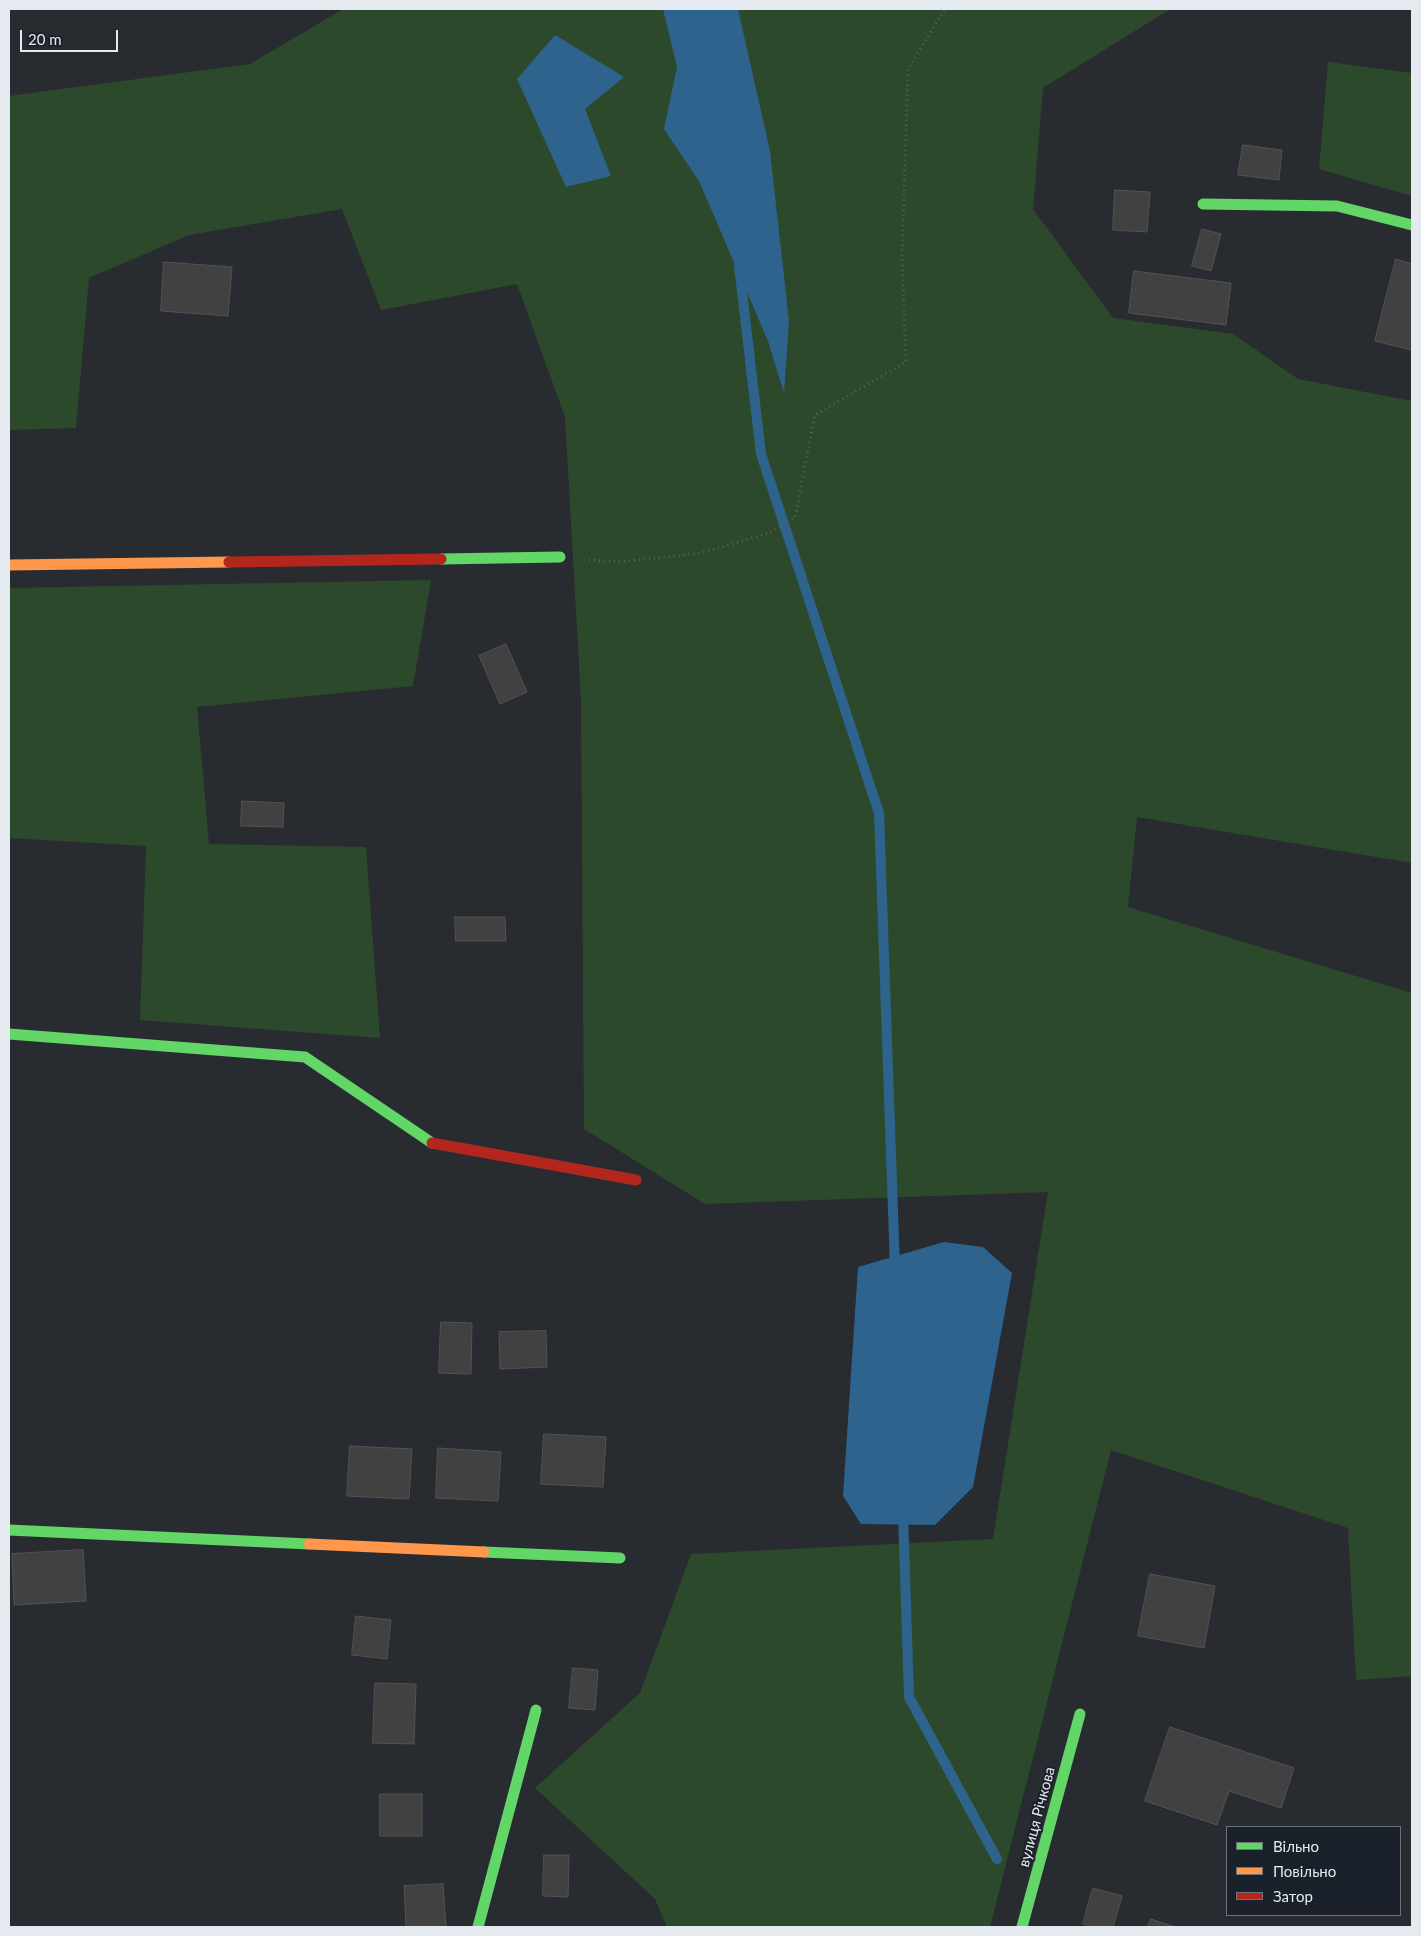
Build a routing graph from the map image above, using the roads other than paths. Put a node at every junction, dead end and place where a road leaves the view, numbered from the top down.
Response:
1 (1203, 204) dead end
2 (1412, 225) edge
3 (560, 557) road end
4 (9, 565) edge
5 (9, 1034) edge
6 (636, 1180) dead end
7 (9, 1530) edge
8 (620, 1558) dead end
9 (536, 1710) dead end
10 (1080, 1714) dead end
11 (478, 1927) edge
12 (1022, 1927) edge

1 - 2 street
3 - 4 street
5 - 6 street
7 - 8 street
9 - 11 street
10 - 12 street, вулиця Річкова

